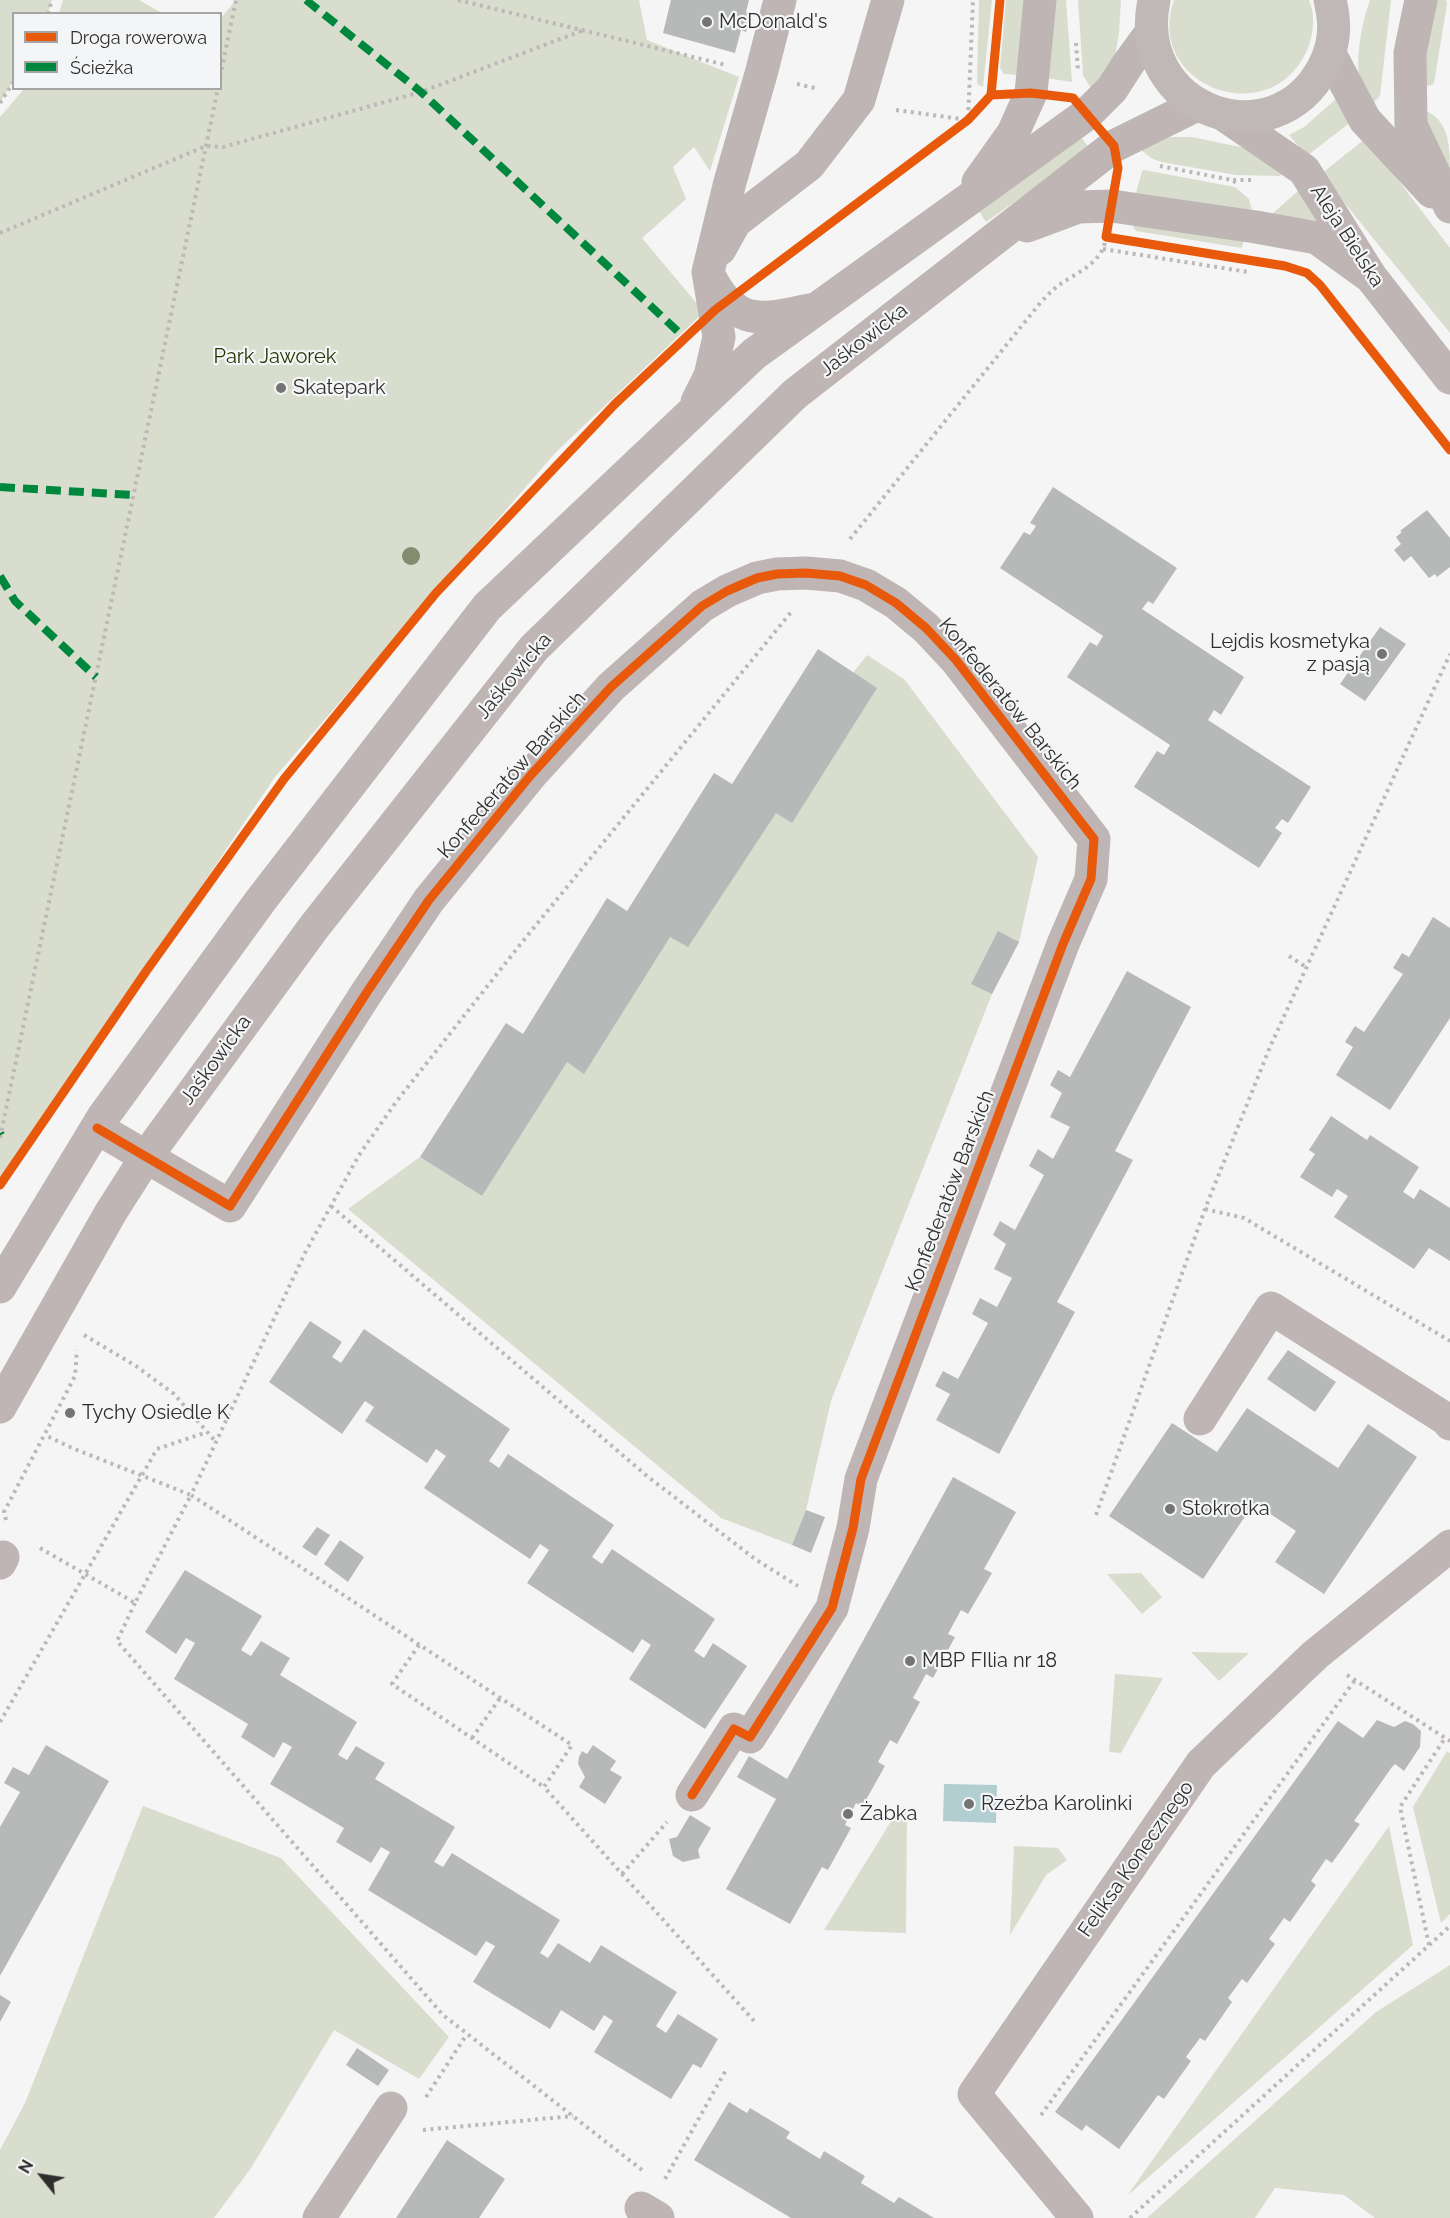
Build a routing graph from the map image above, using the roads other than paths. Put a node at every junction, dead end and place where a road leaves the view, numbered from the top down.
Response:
1 (780, 0) edge
2 (888, 0) edge
3 (1040, 0) edge
4 (1154, 0) edge
5 (1421, 0) edge
6 (1337, 5) edge
7 (1150, 34) junction
8 (1330, 54) junction
9 (1210, 110) junction
10 (730, 182) junction
11 (759, 204) junction
12 (961, 205) junction
13 (1450, 209) edge
14 (997, 237) junction
15 (708, 272) junction
16 (1371, 278) junction
17 (819, 308) junction
18 (1450, 378) edge
19 (691, 414) junction
20 (97, 1128) junction
21 (146, 1157) junction
22 (0, 1287) edge
23 (0, 1407) edge
24 (1200, 1419) dead end
25 (1450, 1424) edge
26 (1450, 1546) edge
27 (692, 1795) road end
28 (391, 2108) dead end
29 (319, 2218) edge
30 (1077, 2218) edge

1 - 10 street
2 - 11 street
3 - 12 street
4 - 7 main road
5 - 13 street
6 - 8 main road
7 - 9 main road
7 - 12 street
8 - 9 main road
8 - 13 street
9 - 14 street, Jaśkowicka
9 - 16 street, Aleja Bielska
10 - 11 street
10 - 15 street
11 - 15 street
12 - 17 street
14 - 16 street
14 - 21 street, Jaśkowicka
15 - 17 street
15 - 19 street
16 - 18 street, Aleja Bielska
17 - 19 street
19 - 20 street
20 - 21 street
20 - 22 street
21 - 23 street, Jaśkowicka
21 - 27 street, Konfederatów Barskich
24 - 25 street
26 - 30 street, Feliksa Konecznego
28 - 29 street

